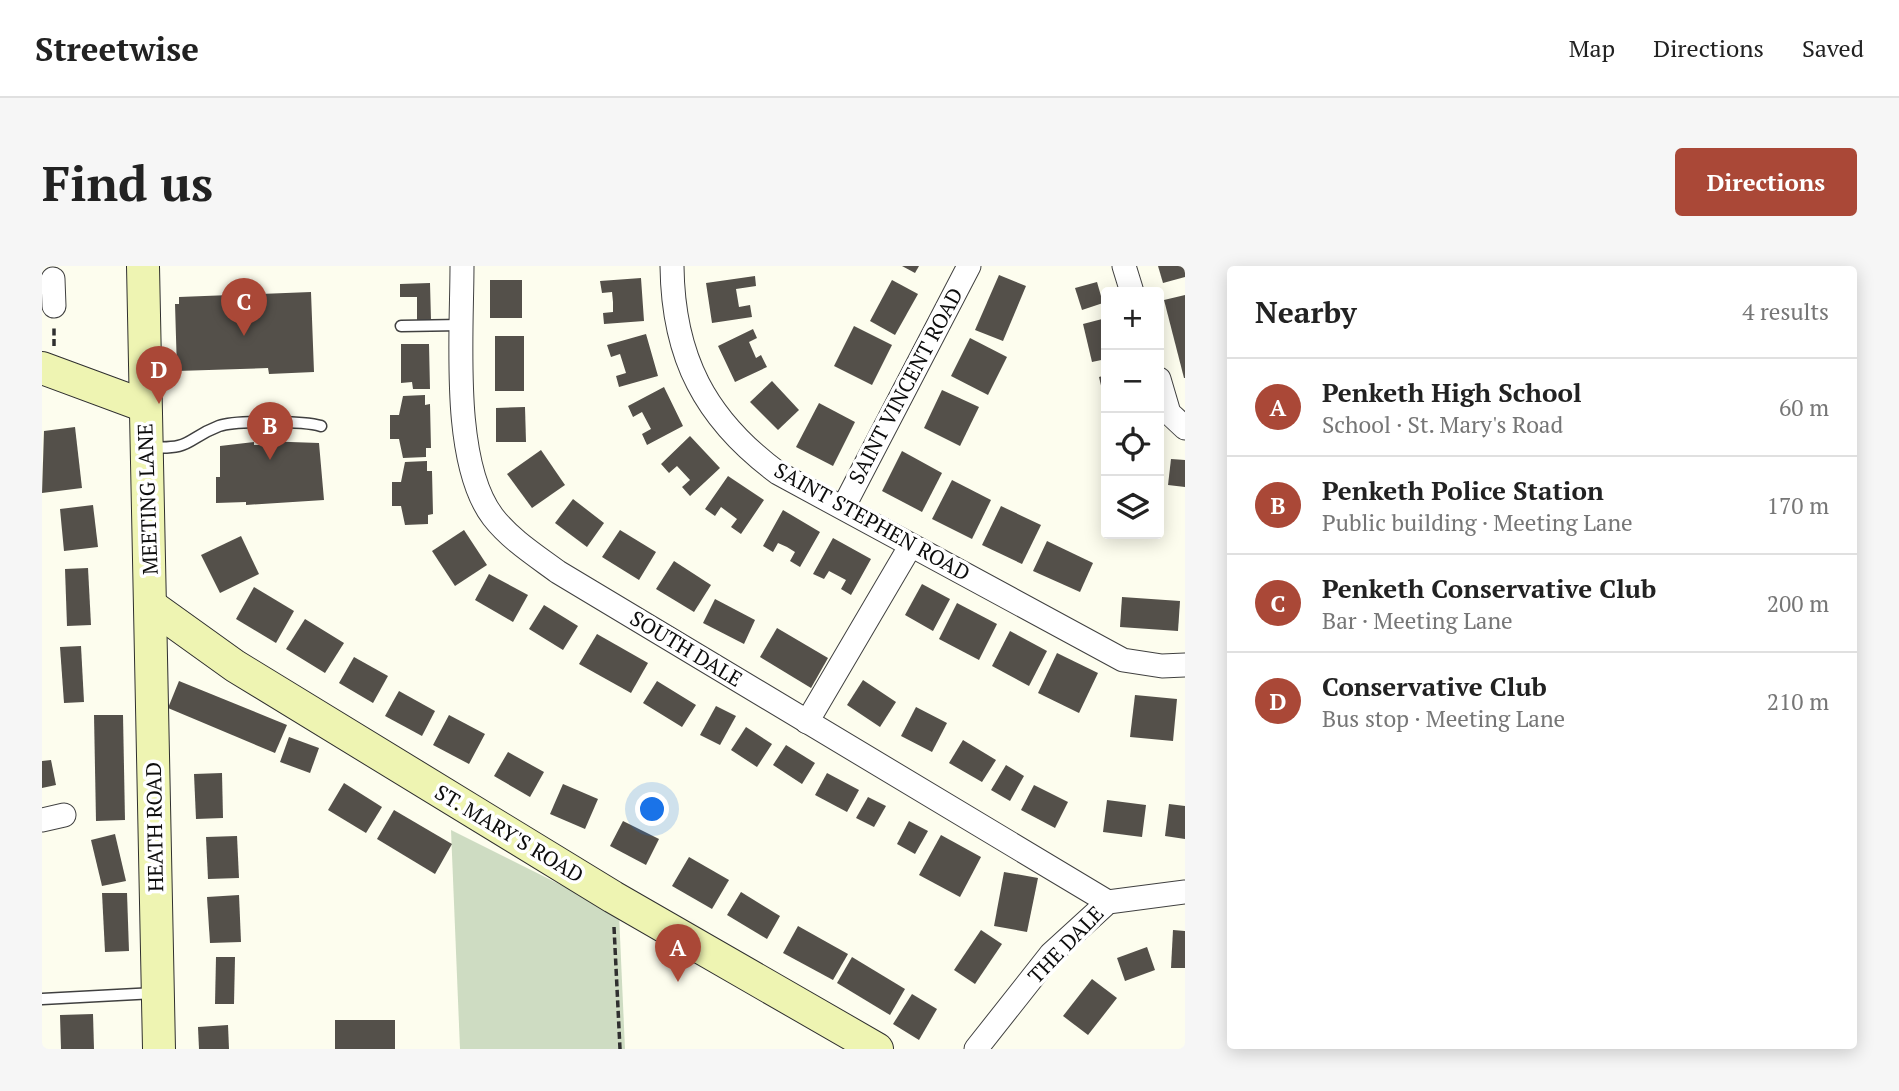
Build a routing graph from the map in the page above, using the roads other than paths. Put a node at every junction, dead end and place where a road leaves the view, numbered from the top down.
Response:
1 (143, 266) edge
2 (462, 266) edge
3 (673, 266) edge
4 (969, 266) edge
5 (1124, 266) edge
6 (50, 275) edge
7 (1130, 287) edge
8 (54, 306) road end
9 (462, 325) junction
10 (401, 326) dead end
11 (48, 370) edge
12 (1164, 396) edge
13 (145, 405) junction
14 (321, 426) dead end
15 (1185, 428) edge
16 (146, 447) junction
17 (844, 506) junction
18 (911, 545) junction
19 (150, 605) junction
20 (1185, 664) edge
21 (807, 722) junction
22 (1185, 892) edge
23 (1108, 902) junction
24 (158, 993) junction
25 (42, 999) edge
26 (159, 1049) edge
27 (877, 1049) edge
28 (976, 1049) edge

1 - 13 street, MEETING LANE
2 - 9 street, SOUTH DALE
3 - 17 street, SAINT STEPHEN ROAD
4 - 17 street, SAINT VINCENT ROAD
5 - 7 street
6 - 8 street
9 - 10 lane
9 - 21 street, SOUTH DALE
11 - 13 street
12 - 15 street
13 - 16 street, MEETING LANE
14 - 16 lane
16 - 19 street, MEETING LANE
17 - 18 street, SAINT STEPHEN ROAD
18 - 20 street, SAINT STEPHEN ROAD
18 - 21 street
19 - 24 street, HEATH ROAD
19 - 27 street, ST. MARY'S ROAD
21 - 23 street, SOUTH DALE
22 - 23 street, THE DALE
23 - 28 street, THE DALE
24 - 25 lane
24 - 26 street, HEATH ROAD

